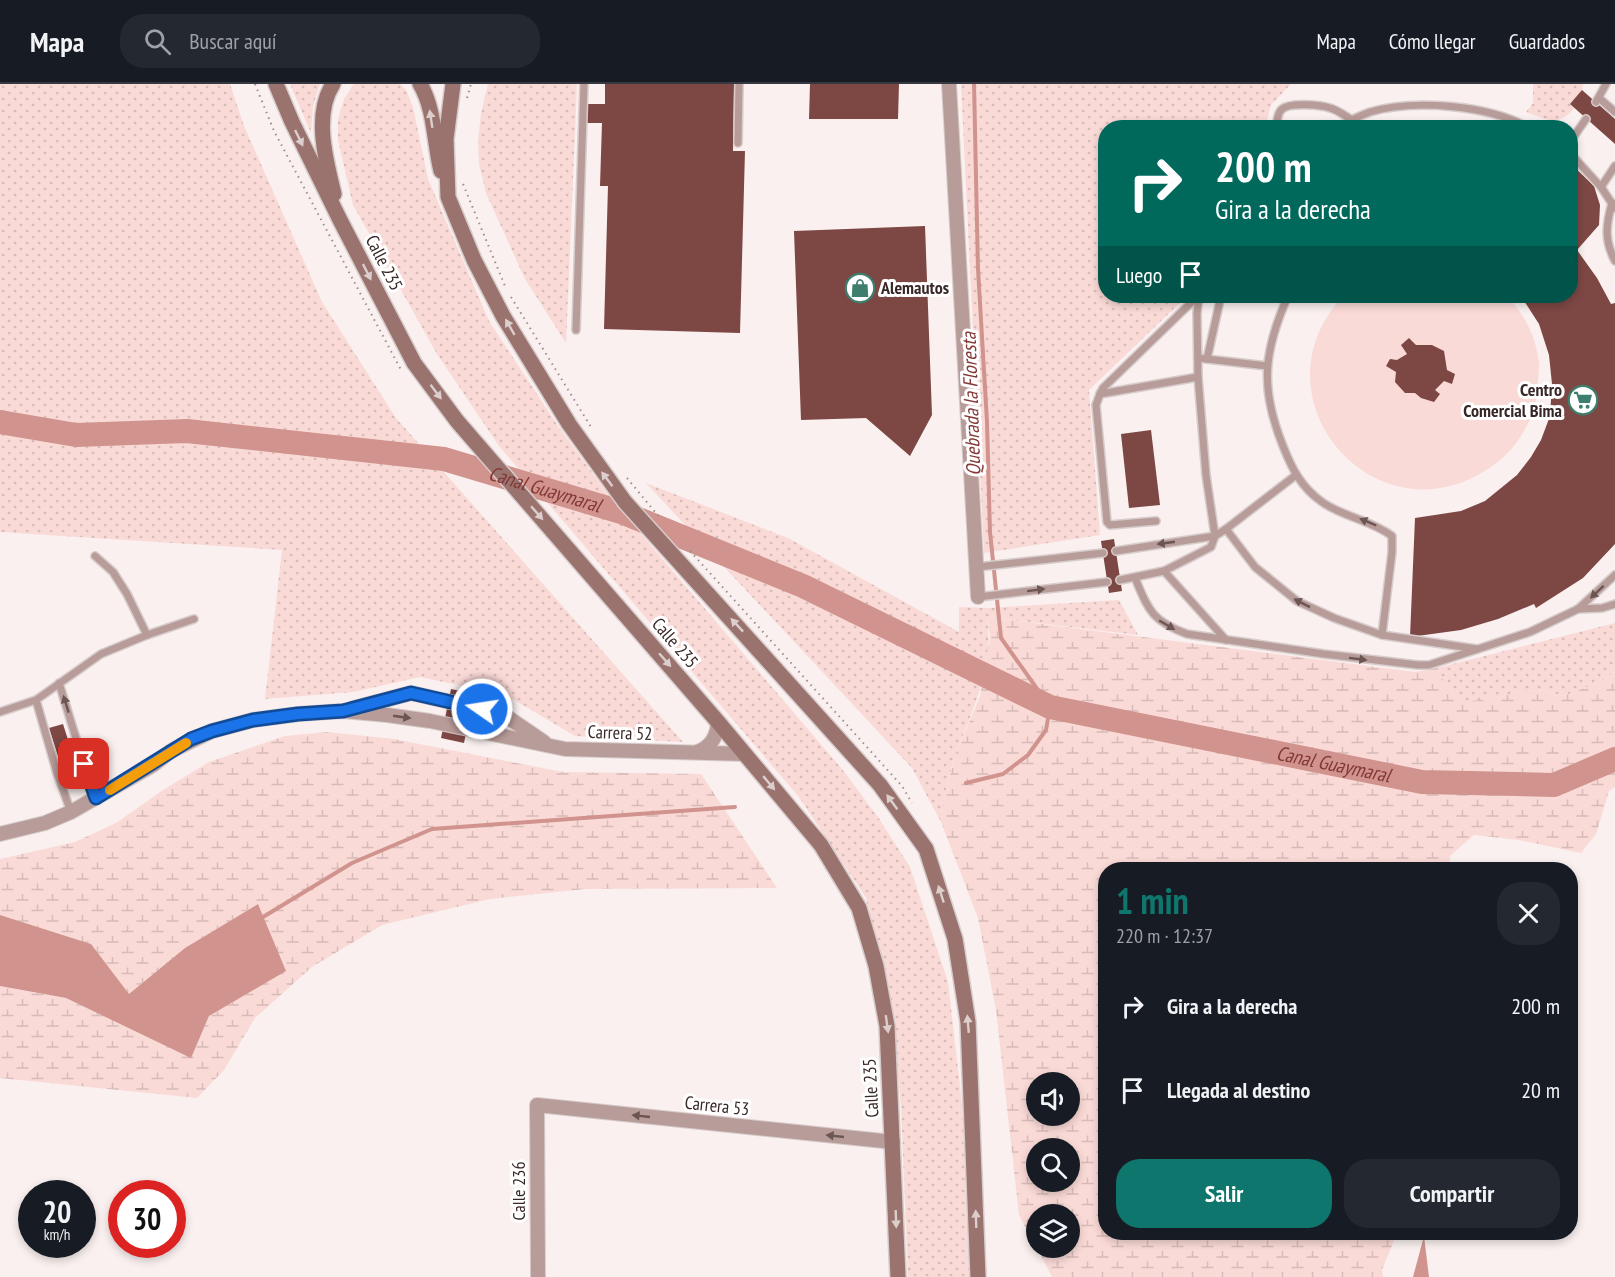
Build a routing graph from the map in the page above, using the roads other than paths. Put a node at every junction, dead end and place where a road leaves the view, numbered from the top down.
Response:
1 (276, 84) edge
2 (333, 84) edge
3 (420, 84) edge
4 (453, 84) edge
5 (584, 84) edge
6 (739, 84) edge
7 (949, 84) edge
8 (1606, 84) edge
9 (1615, 112) edge
10 (1586, 119) dead end
11 (1278, 120) edge
12 (1352, 120) joint
13 (1510, 120) edge
14 (1578, 130) edge
15 (738, 142) dead end
16 (1578, 162) edge
17 (1615, 166) edge
18 (1601, 187) junction
19 (448, 197) junction
20 (1613, 206) edge
21 (340, 220) junction
22 (1615, 261) edge
23 (1192, 303) edge
24 (1198, 303) edge
25 (1219, 303) edge
26 (1285, 303) edge
27 (576, 330) dead end
28 (1198, 358) junction
29 (1207, 359) junction
30 (1267, 366) junction
31 (1198, 377) junction
32 (1100, 394) junction
33 (1296, 476) junction
34 (1155, 521) dead end
35 (1226, 529) junction
36 (1215, 536) junction
37 (1116, 551) dead end
38 (1103, 552) dead end
39 (95, 556) dead end
40 (977, 567) junction
41 (1164, 571) junction
42 (1615, 575) edge
43 (1135, 578) junction
44 (1120, 580) dead end
45 (1107, 582) dead end
46 (978, 597) joint
47 (1615, 604) edge
48 (1578, 609) junction
49 (194, 618) dead end
50 (1382, 634) junction
51 (147, 635) junction
52 (1226, 640) junction
53 (1480, 649) junction
54 (59, 683) junction
55 (36, 700) junction
56 (343, 711) junction
57 (0, 712) edge
58 (503, 714) junction
59 (718, 722) junction
60 (499, 735) junction
61 (548, 746) junction
62 (690, 753) junction
63 (745, 754) junction
64 (96, 798) junction
65 (71, 812) junction
66 (0, 834) edge
67 (537, 1105) joint
68 (893, 1143) junction
69 (538, 1277) edge
70 (898, 1277) edge
71 (978, 1277) edge

1 -> 21 main road, Calle 235
2 - 21 main road
19 -> 3 main road
4 - 19 main road
5 - 27 lane
6 - 15 lane
7 - 40 street
8 - 9 lane
10 - 14 lane
11 - 12 lane
12 - 13 lane
16 - 18 lane
17 - 18 lane
18 - 20 lane
71 -> 19 main road
20 - 22 lane
21 -> 59 main road, Calle 235
23 - 32 lane
24 - 28 lane
25 - 29 lane
26 - 30 lane
28 - 29 lane
28 - 31 lane
29 - 30 lane
30 - 33 lane
31 - 32 lane
31 - 36 lane
32 - 34 lane
33 - 35 lane
50 -> 33 lane
35 - 36 lane
50 -> 35 lane
36 -> 37 lane
36 - 41 lane
38 - 40 lane
39 - 51 lane
40 - 46 street
41 - 43 lane
41 - 52 lane
42 -> 48 lane
43 - 44 lane
43 -> 52 lane
46 -> 45 lane
47 - 48 lane
48 - 53 lane
49 - 51 lane
50 - 53 lane
51 - 54 lane
52 -> 53 lane
54 - 55 lane
64 -> 54 lane
55 - 57 lane
55 - 65 lane
56 - 58 street, Carrera 52
56 -> 60 street, Carrera 52
56 - 64 street, Carrera 52
58 - 60 street
58 - 61 street, Carrera 52
59 - 62 street
59 - 63 main road, Calle 235
60 - 61 street, Carrera 52
61 - 62 street, Carrera 52
62 - 63 street, Carrera 52
63 -> 68 main road, Calle 235
64 - 65 street, Carrera 52
65 - 66 street, Carrera 52
68 -> 67 street, Carrera 53
67 - 69 street, Calle 236
68 -> 70 main road, Calle 235

